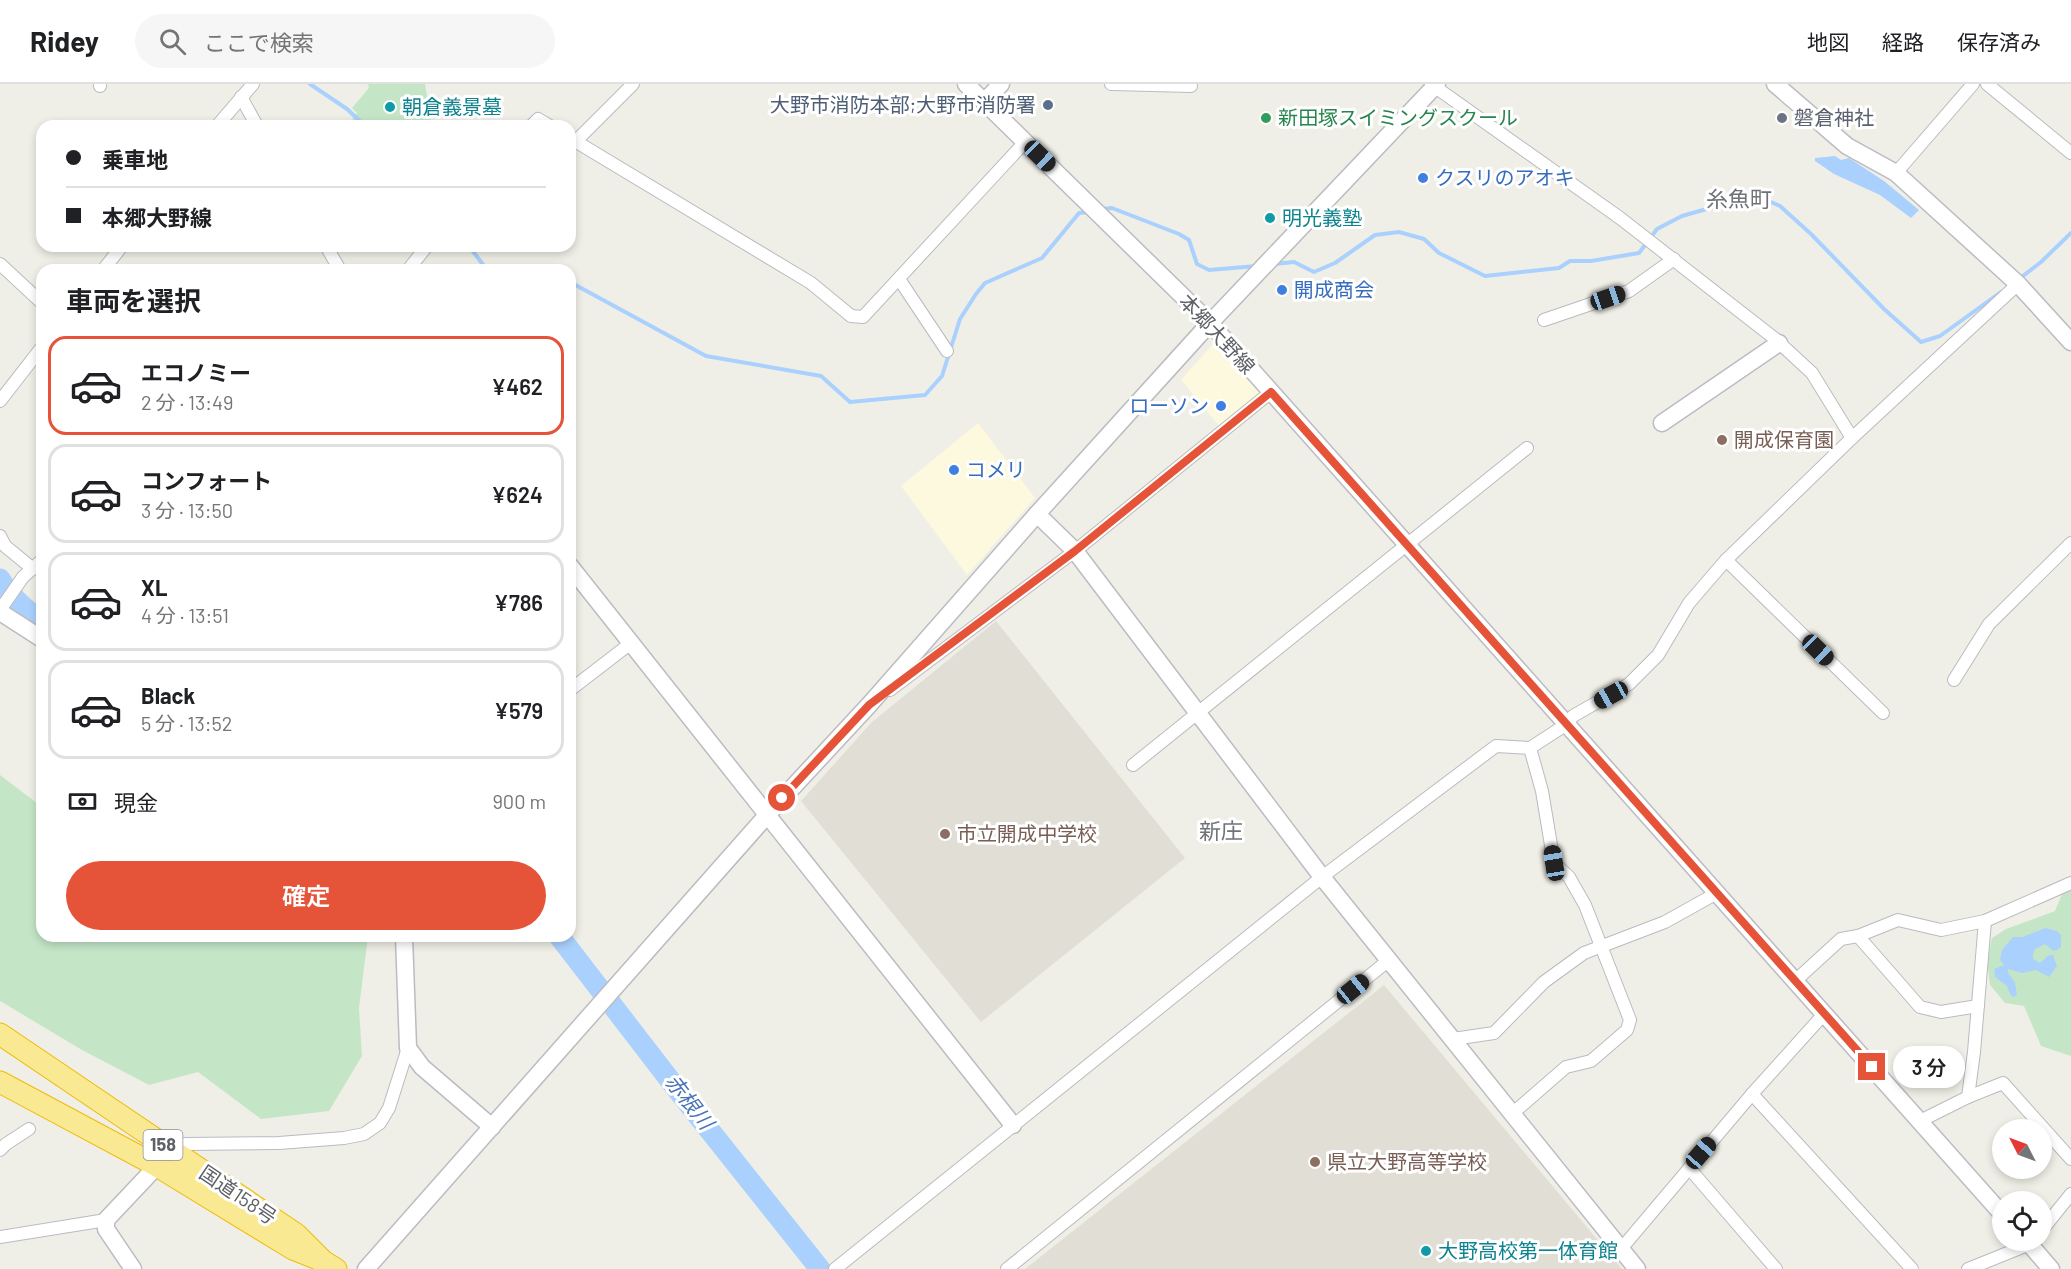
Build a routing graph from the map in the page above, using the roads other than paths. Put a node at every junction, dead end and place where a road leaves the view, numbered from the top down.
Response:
1 (253, 84) edge
2 (633, 84) edge
3 (966, 84) edge
4 (1001, 84) edge
5 (1111, 84) edge
6 (1775, 84) edge
7 (1973, 84) edge
8 (1987, 84) edge
9 (1434, 85) edge
10 (1191, 86) dead end
11 (241, 97) junction
12 (984, 102) junction
13 (222, 120) edge
14 (254, 120) edge
15 (576, 136) edge
16 (576, 141) edge
17 (1025, 142) junction
18 (2071, 153) edge
19 (1896, 172) junction
20 (117, 252) edge
21 (422, 252) edge
22 (1674, 259) junction
23 (0, 264) edge
24 (108, 264) edge
25 (413, 264) edge
26 (899, 279) junction
27 (2018, 284) junction
28 (36, 297) edge
29 (1544, 320) dead end
30 (1210, 323) junction
31 (2071, 342) edge
32 (1779, 343) junction
33 (947, 351) dead end
34 (36, 355) edge
35 (1271, 392) junction
36 (0, 401) edge
37 (1662, 423) dead end
38 (1852, 438) junction
39 (1527, 448) dead end
40 (1037, 514) junction
41 (0, 536) edge
42 (2071, 543) edge
43 (1407, 544) junction
44 (1075, 551) junction
45 (1726, 560) junction
46 (33, 569) edge
47 (576, 574) edge
48 (1, 609) edge
49 (36, 635) edge
50 (631, 643) junction
51 (1954, 680) dead end
52 (576, 685) edge
53 (869, 705) junction
54 (1197, 712) junction
55 (1883, 713) dead end
56 (1567, 724) junction
57 (1530, 748) junction
58 (1133, 765) dead end
59 (768, 814) junction
60 (1322, 877) junction
61 (2071, 883) edge
62 (1717, 893) junction
63 (1985, 921) junction
64 (1858, 936) junction
65 (404, 942) edge
66 (1603, 947) junction
67 (1389, 960) junction
68 (1795, 981) junction
69 (1978, 1006) junction
70 (1824, 1014) junction
71 (0, 1034) edge
72 (1454, 1039) junction
73 (408, 1048) junction
74 (0, 1082) edge
75 (1752, 1094) junction
76 (1968, 1097) junction
77 (1512, 1113) junction
78 (1920, 1121) junction
79 (1013, 1125) junction
80 (492, 1127) junction
81 (29, 1129) dead end
82 (0, 1150) edge
83 (170, 1150) junction
84 (2071, 1160) edge
85 (157, 1166) junction
86 (1689, 1168) junction
87 (2071, 1194) edge
88 (1992, 1203) edge
89 (2052, 1218) edge
90 (106, 1220) junction
91 (0, 1237) edge
92 (1621, 1249) junction
93 (2009, 1251) edge
94 (2036, 1251) edge
95 (329, 1265) edge
96 (133, 1269) edge
97 (366, 1269) edge
98 (835, 1269) edge
99 (1007, 1269) edge
100 (1637, 1269) edge
101 (1776, 1269) edge
102 (1912, 1269) edge
103 (1968, 1269) edge
104 (2051, 1269) edge

1 - 11 street
2 - 15 street
3 - 12 street, 本郷大野線
4 - 12 street
5 - 10 street
6 - 19 street
7 - 19 street
8 - 18 street
9 - 22 street
9 - 30 street
11 - 13 street
11 - 14 street
12 - 17 street, 本郷大野線
16 - 26 street
17 - 26 street
17 - 30 street, 本郷大野線
19 - 27 street
20 - 24 street
21 - 25 street
22 - 29 street
22 - 32 street
23 - 28 street
26 - 33 street
27 - 31 street
27 - 38 street
30 - 35 street, 本郷大野線
30 - 40 street
32 - 37 street
32 - 38 street
34 - 36 street
35 - 43 street, 本郷大野線
35 - 44 street
38 - 45 street
39 - 43 street
40 - 44 street
40 - 53 street
41 - 46 street
42 - 51 street
43 - 54 street
43 - 56 street, 本郷大野線
44 - 53 street
44 - 54 street
45 - 55 street
45 - 56 street
46 - 48 street
47 - 50 street
48 - 49 street
50 - 52 street
50 - 59 street
53 - 59 street
54 - 58 street
54 - 60 street
56 - 57 street
56 - 62 street, 本郷大野線
57 - 60 street
57 - 66 street
59 - 79 street
59 - 80 street
60 - 67 street
60 - 79 street
61 - 63 street
62 - 66 street
62 - 68 street, 本郷大野線
63 - 64 street
63 - 69 street
64 - 68 street
64 - 69 street
65 - 73 street
66 - 72 street
66 - 77 street
67 - 72 street
67 - 99 street
68 - 70 street
69 - 76 street
70 - 75 street
70 - 78 street
71 - 83 highway, 国道158号 / 158
72 - 77 street
73 - 80 street
73 - 83 street
74 - 85 highway, 国道158号 / 158
75 - 86 street
75 - 102 street
76 - 78 street
76 - 84 street
77 - 92 street
78 - 88 street
79 - 98 street
80 - 97 street
81 - 82 street
83 - 95 highway, 国道158号 / 158
85 - 90 street
85 - 95 highway, 国道158号 / 158
86 - 92 street
86 - 101 street
87 - 89 street
90 - 91 street
90 - 96 street
92 - 100 street
93 - 103 street
94 - 104 street

